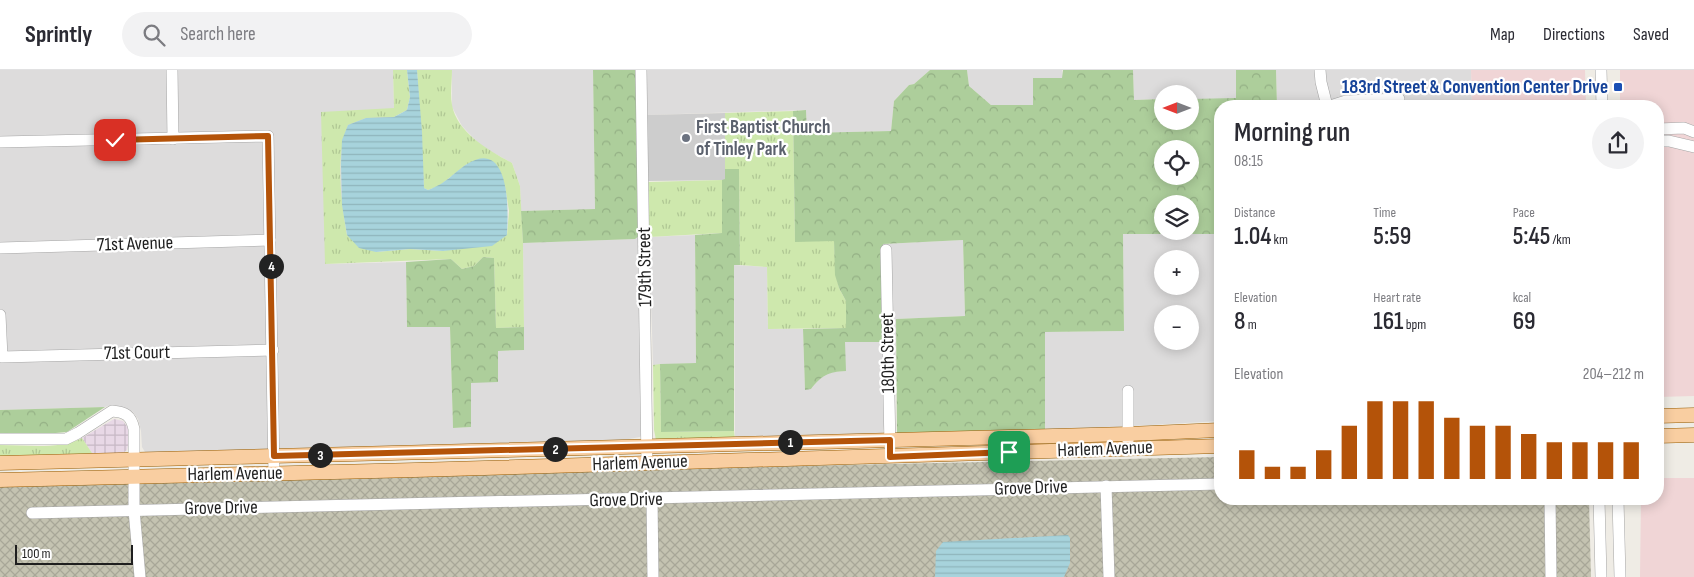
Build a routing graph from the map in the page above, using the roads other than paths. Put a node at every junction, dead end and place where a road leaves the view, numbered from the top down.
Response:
1 (172, 70) edge
2 (641, 70) edge
3 (1320, 70) edge
4 (1601, 70) edge
5 (1399, 99) dead end
6 (1327, 100) edge
7 (1372, 100) edge
8 (1602, 100) edge
9 (1664, 129) edge
10 (1694, 132) edge
11 (173, 138) junction
12 (1664, 141) edge
13 (0, 142) edge
14 (1694, 147) edge
15 (270, 240) junction
16 (0, 248) edge
17 (886, 250) dead end
18 (0, 315) edge
19 (273, 350) junction
20 (1128, 391) dead end
21 (1694, 415) edge
22 (1664, 416) edge
23 (1214, 430) edge
24 (1128, 434) junction
25 (1694, 435) edge
26 (1664, 437) edge
27 (0, 439) edge
28 (890, 440) junction
29 (648, 446) junction
30 (1214, 446) edge
31 (1128, 448) junction
32 (414, 453) junction
33 (274, 456) junction
34 (890, 457) junction
35 (134, 459) junction
36 (0, 463) edge
37 (648, 463) junction
38 (415, 470) junction
39 (274, 474) junction
40 (134, 476) junction
41 (0, 480) edge
42 (1214, 484) edge
43 (1106, 486) junction
44 (652, 499) junction
45 (1550, 505) edge
46 (1599, 505) edge
47 (1618, 505) edge
48 (134, 510) junction
49 (32, 513) dead end
50 (140, 577) edge
51 (654, 577) edge
52 (1110, 577) edge
53 (1551, 577) edge
54 (1601, 577) edge
55 (1620, 577) edge

1 - 11 street
2 - 29 street, 179th Street
3 - 6 street
4 - 8 street
5 - 7 street
9 - 10 street
11 - 13 street
11 - 15 street
12 - 14 street
15 - 16 street, 71st Avenue
15 - 19 street
17 - 28 street, 180th Street
18 - 19 street, 71st Court
19 - 33 street
20 - 24 street
21 - 22 main road
23 - 24 main road, Harlem Avenue
24 - 28 main road, Harlem Avenue
24 - 31 street
25 - 26 main road
27 - 35 street
28 - 29 main road, Harlem Avenue
28 - 34 street, 180th Street
29 - 32 main road, Harlem Avenue
29 - 37 street, 179th Street
30 - 31 main road, Harlem Avenue
31 - 34 main road, Harlem Avenue
32 - 33 main road, Harlem Avenue
32 - 38 main road
33 - 35 main road, Harlem Avenue
33 - 39 street
34 - 37 main road, Harlem Avenue
35 - 36 main road, Harlem Avenue
35 - 40 street
37 - 38 main road, Harlem Avenue
38 - 39 main road, Harlem Avenue
39 - 40 main road, Harlem Avenue
40 - 41 main road, Harlem Avenue
40 - 48 street
42 - 43 street, Grove Drive
43 - 44 street, Grove Drive
43 - 52 street
44 - 48 street, Grove Drive
44 - 51 street
45 - 53 street
46 - 54 street
47 - 55 street
48 - 49 street, Grove Drive
48 - 50 street

